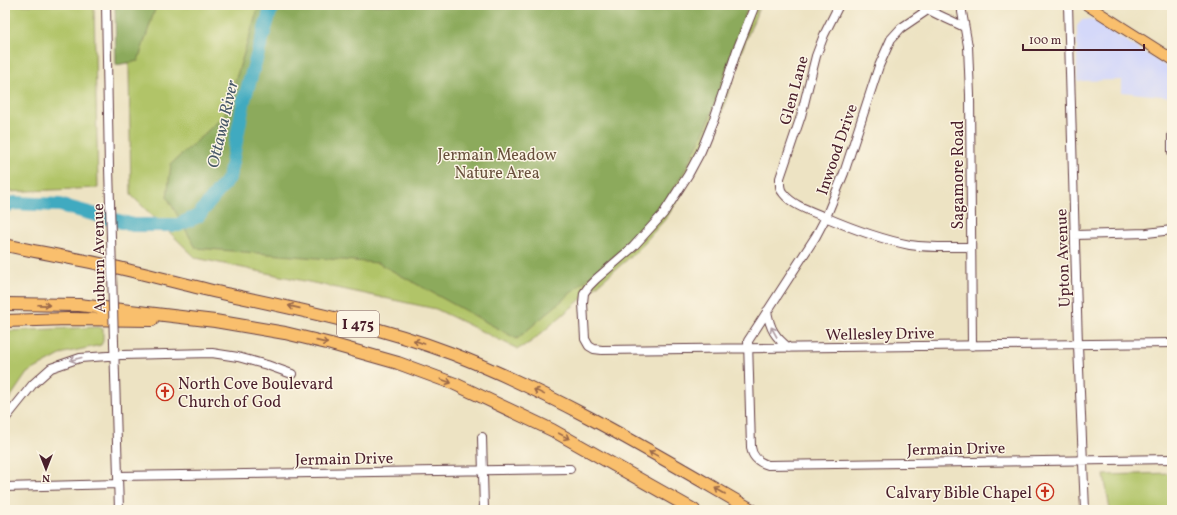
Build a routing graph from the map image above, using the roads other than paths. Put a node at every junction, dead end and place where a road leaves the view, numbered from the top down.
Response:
1 (106, 5) edge
2 (755, 5) edge
3 (839, 5) edge
4 (920, 5) edge
5 (935, 5) edge
6 (962, 5) edge
7 (1068, 5) edge
8 (1087, 5) edge
9 (927, 10) junction
10 (964, 27) junction
11 (1172, 59) edge
12 (1172, 135) edge
13 (1172, 152) edge
14 (826, 217) junction
15 (1172, 230) edge
16 (1075, 235) junction
17 (5, 245) edge
18 (971, 247) junction
19 (5, 304) edge
20 (767, 311) junction
21 (5, 321) edge
22 (216, 321) junction
23 (1172, 342) edge
24 (1078, 345) junction
25 (972, 346) junction
26 (789, 348) junction
27 (748, 349) junction
28 (114, 356) junction
29 (292, 374) dead end
30 (5, 420) edge
31 (482, 437) dead end
32 (751, 447) joint
33 (1172, 459) edge
34 (1083, 461) junction
35 (570, 468) dead end
36 (483, 470) junction
37 (118, 480) junction
38 (5, 488) edge
39 (119, 510) edge
40 (484, 510) edge
41 (694, 510) edge
42 (752, 510) edge
43 (1085, 510) edge

1 - 28 street, Auburn Avenue, bridge
2 - 27 street, Wellesley Drive
3 - 14 street, Glen Lane
4 - 9 street
5 - 9 street, Inwood Drive
6 - 10 street, Sagamore Road
7 - 16 street, Upton Avenue
8 - 11 main road
9 - 10 street
9 - 14 street, Inwood Drive
10 - 18 street, Sagamore Road
12 - 13 street
14 - 18 street
14 - 20 street, Inwood Drive
15 - 16 street
16 - 24 street, Upton Avenue
42 -> 17 highway, I 475
18 - 25 street, Sagamore Road
19 -> 22 highway
26 -> 20 street
20 - 27 street, Inwood Drive
21 - 22 highway
22 -> 41 highway, I 475
23 - 24 street, Wellesley Drive
24 - 25 street, Wellesley Drive
24 - 34 street, Upton Avenue
25 - 26 street, Wellesley Drive
26 - 27 street, Wellesley Drive
27 - 32 street, Inwood Drive
28 - 29 street
28 -> 30 street
28 - 37 street, Auburn Avenue
31 - 36 street
32 - 34 street, Jermain Drive
33 - 34 street, Jermain Drive
34 - 43 street, Upton Avenue
35 - 36 street, Jermain Drive
36 - 37 street, Jermain Drive
36 - 40 street
37 - 38 street, Jermain Drive
37 - 39 street, Auburn Avenue

